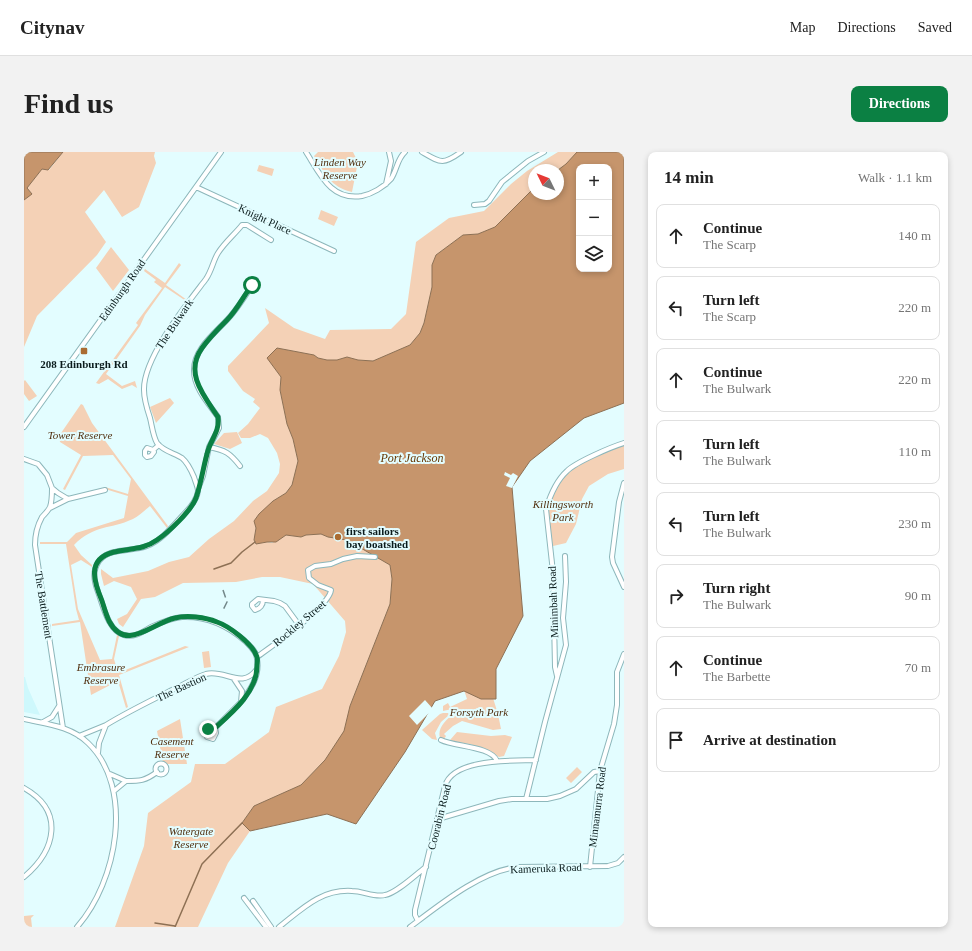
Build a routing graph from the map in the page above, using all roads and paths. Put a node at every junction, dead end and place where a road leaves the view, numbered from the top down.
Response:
1 (221, 152) edge
2 (306, 152) edge
3 (389, 152) edge
4 (405, 152) edge
5 (422, 152) edge
6 (461, 152) edge
7 (544, 152) edge
8 (386, 184) junction
9 (196, 187) junction
10 (474, 205) dead end
11 (271, 240) dead end
12 (334, 251) dead end
13 (256, 280) dead end
14 (24, 427) edge
15 (624, 443) edge
16 (158, 445) junction
17 (208, 447) junction
18 (154, 450) dead end
19 (24, 459) edge
20 (240, 466) dead end
21 (624, 483) edge
22 (52, 488) junction
23 (105, 490) dead end
24 (198, 490) junction
25 (66, 500) junction
26 (50, 508) junction
27 (565, 556) dead end
28 (375, 557) dead end
29 (624, 587) edge
30 (263, 600) dead end
31 (299, 625) junction
32 (624, 654) edge
33 (257, 657) junction
34 (257, 668) junction
35 (557, 676) junction
36 (234, 679) junction
37 (241, 702) junction
38 (60, 705) junction
39 (24, 719) edge
40 (43, 722) junction
41 (106, 724) junction
42 (63, 728) junction
43 (215, 728) dead end
44 (79, 736) junction
45 (441, 740) dead end
46 (98, 753) junction
47 (536, 760) junction
48 (497, 761) junction
49 (600, 771) junction
50 (157, 772) dead end
51 (110, 774) junction
52 (126, 781) junction
53 (24, 788) edge
54 (114, 791) junction
55 (526, 799) junction
56 (438, 819) junction
57 (624, 857) edge
58 (590, 866) junction
59 (426, 867) junction
60 (24, 876) edge
61 (244, 898) dead end
62 (253, 901) dead end
63 (418, 921) junction
64 (77, 927) edge
65 (266, 927) edge
66 (271, 927) edge
67 (279, 927) edge
68 (410, 927) edge

1 - 9 street, Edinburgh Road
2 - 8 street
3 - 8 street
4 - 8 street
5 - 6 street
7 - 10 street
9 - 12 street, Knight Place
9 - 14 street, Edinburgh Road
11 - 16 street, The Bulwark
13 - 17 street
15 - 35 street, Minimbah Road
16 - 18 street
16 - 24 street
17 - 20 street
17 - 24 street
19 - 22 street
21 - 29 street
22 - 25 street
22 - 26 street, The Battlement
23 - 25 street
24 - 33 street
25 - 26 street
26 - 38 street, The Battlement
27 - 35 street
28 - 31 street, Rockley Street
30 - 31 street
31 - 33 street, Rockley Street
32 - 49 street, Minnamurra Road
33 - 34 street
34 - 36 street
34 - 37 street
35 - 47 street, Minimbah Road
36 - 37 street
36 - 41 street, The Bastion
37 - 43 street
38 - 40 street
38 - 42 street, The Battlement
39 - 40 street
40 - 42 street
41 - 44 street, The Bastion
41 - 46 street
42 - 44 street
44 - 46 street
45 - 48 street
46 - 51 street
47 - 48 street, Coorabin Road
47 - 55 street, Minimbah Road
48 - 56 street, Coorabin Road
49 - 55 street
49 - 58 street, Minnamurra Road
50 - 52 street
51 - 52 street
51 - 54 street
52 - 54 street
53 - 60 street
54 - 64 street
55 - 56 street
56 - 59 street, Coorabin Road
57 - 58 street, Kameruka Road
58 - 63 street, Kameruka Road
59 - 63 street, Coorabin Road
59 - 67 street
61 - 65 street
62 - 66 street
63 - 68 street, Kameruka Road

